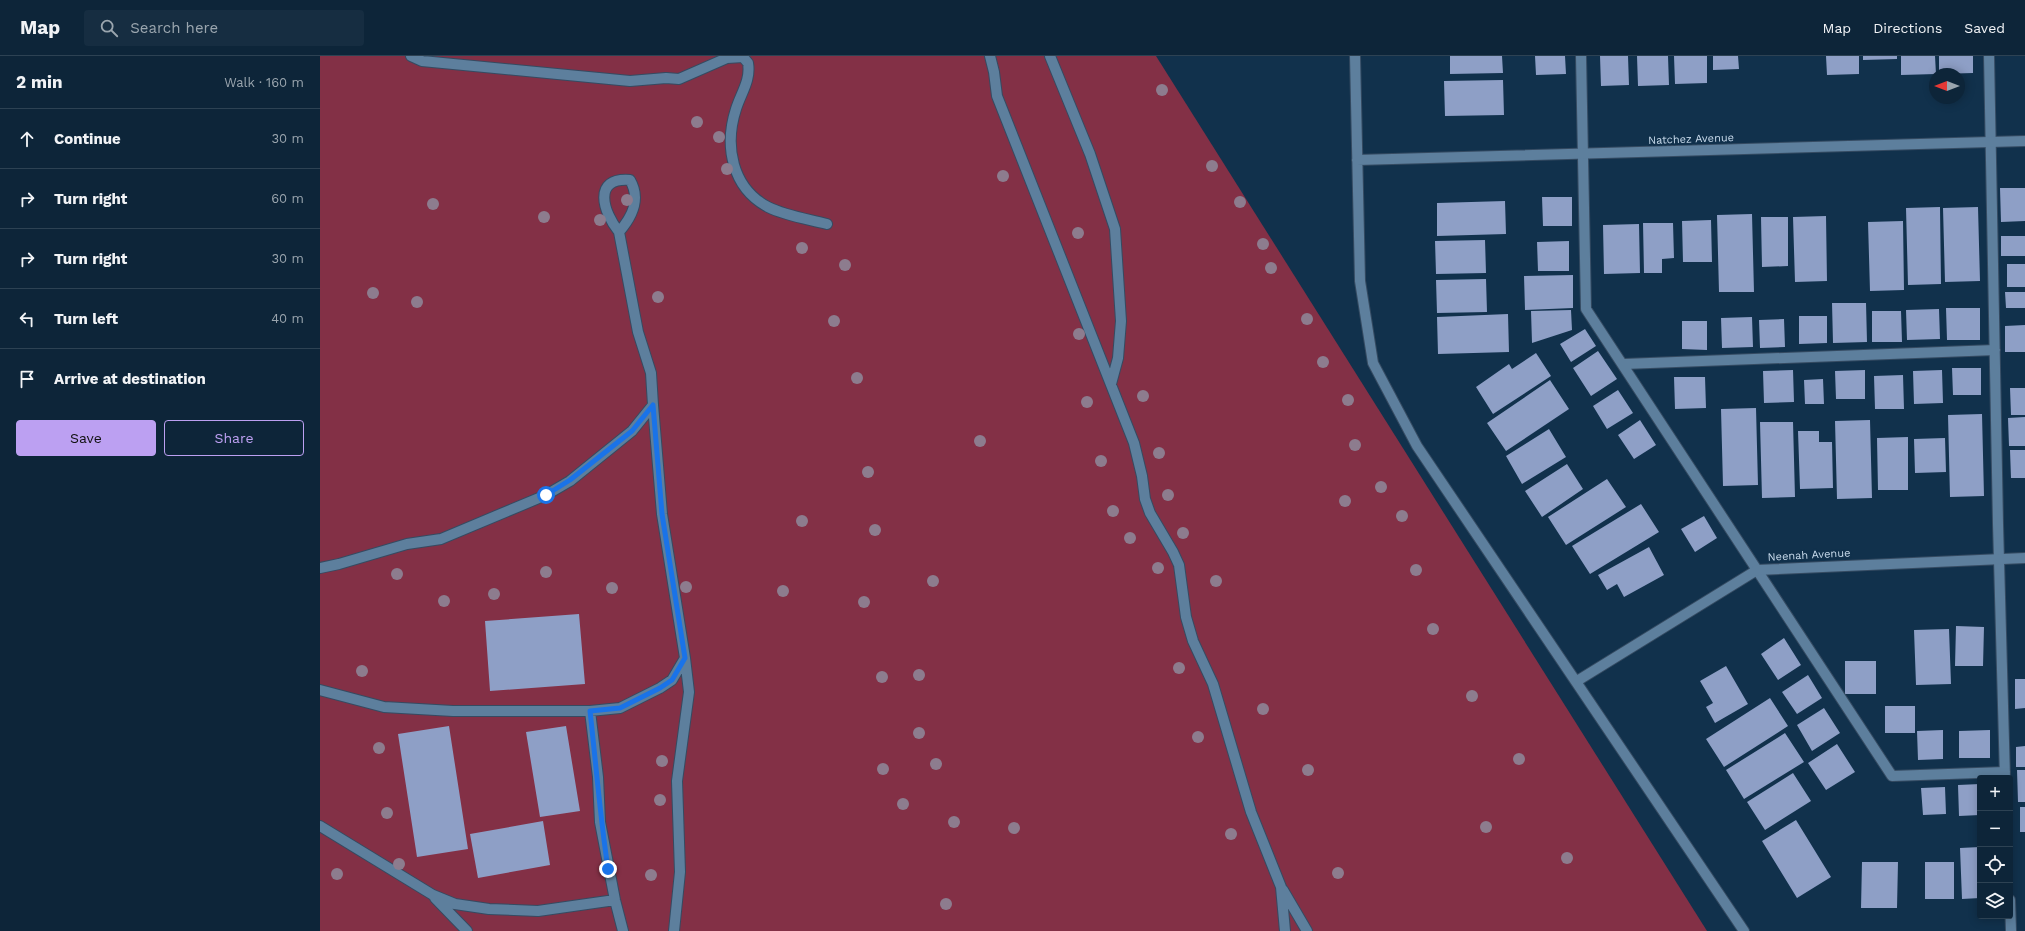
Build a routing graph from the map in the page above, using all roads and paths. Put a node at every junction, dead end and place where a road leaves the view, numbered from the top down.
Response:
1 (411, 56) edge
2 (990, 56) edge
3 (1050, 56) edge
4 (1355, 56) edge
5 (1581, 56) edge
6 (1989, 56) edge
7 (2025, 141) edge
8 (1990, 142) junction
9 (1583, 154) junction
10 (1357, 160) junction
11 (827, 224) dead end
12 (619, 232) junction
13 (1995, 350) junction
14 (1624, 364) junction
15 (1111, 384) junction
16 (653, 405) junction
17 (2025, 558) edge
18 (1999, 559) junction
19 (320, 568) edge
20 (1757, 570) junction
21 (685, 658) junction
22 (1577, 681) junction
23 (320, 690) edge
24 (590, 711) junction
25 (1977, 775) edge
26 (2005, 775) edge
27 (320, 826) edge
28 (1281, 887) junction
29 (433, 895) junction
30 (615, 900) junction
31 (2011, 919) edge
32 (467, 931) edge
33 (623, 931) edge
34 (674, 931) edge
35 (1285, 931) edge
36 (1307, 931) edge
37 (1744, 931) edge
38 (2011, 931) edge

1 - 11 street
2 - 15 street
3 - 15 street
4 - 10 street
5 - 9 street
6 - 8 street
7 - 8 street, Natchez Avenue
8 - 9 street, Natchez Avenue
8 - 13 street
9 - 10 street, Natchez Avenue
9 - 14 street
10 - 22 street
12 - 12 street
12 - 16 street
13 - 14 street
13 - 18 street
14 - 20 street
15 - 28 street
16 - 19 street
16 - 21 street
17 - 18 street, Neenah Avenue
18 - 20 street, Neenah Avenue
18 - 26 street
20 - 22 street, Neenah Avenue
20 - 25 street
21 - 24 street
21 - 34 street
22 - 37 street
23 - 24 street
24 - 30 street
27 - 29 street
28 - 35 street
28 - 36 street
29 - 30 street
29 - 32 street
30 - 33 street
31 - 38 street

